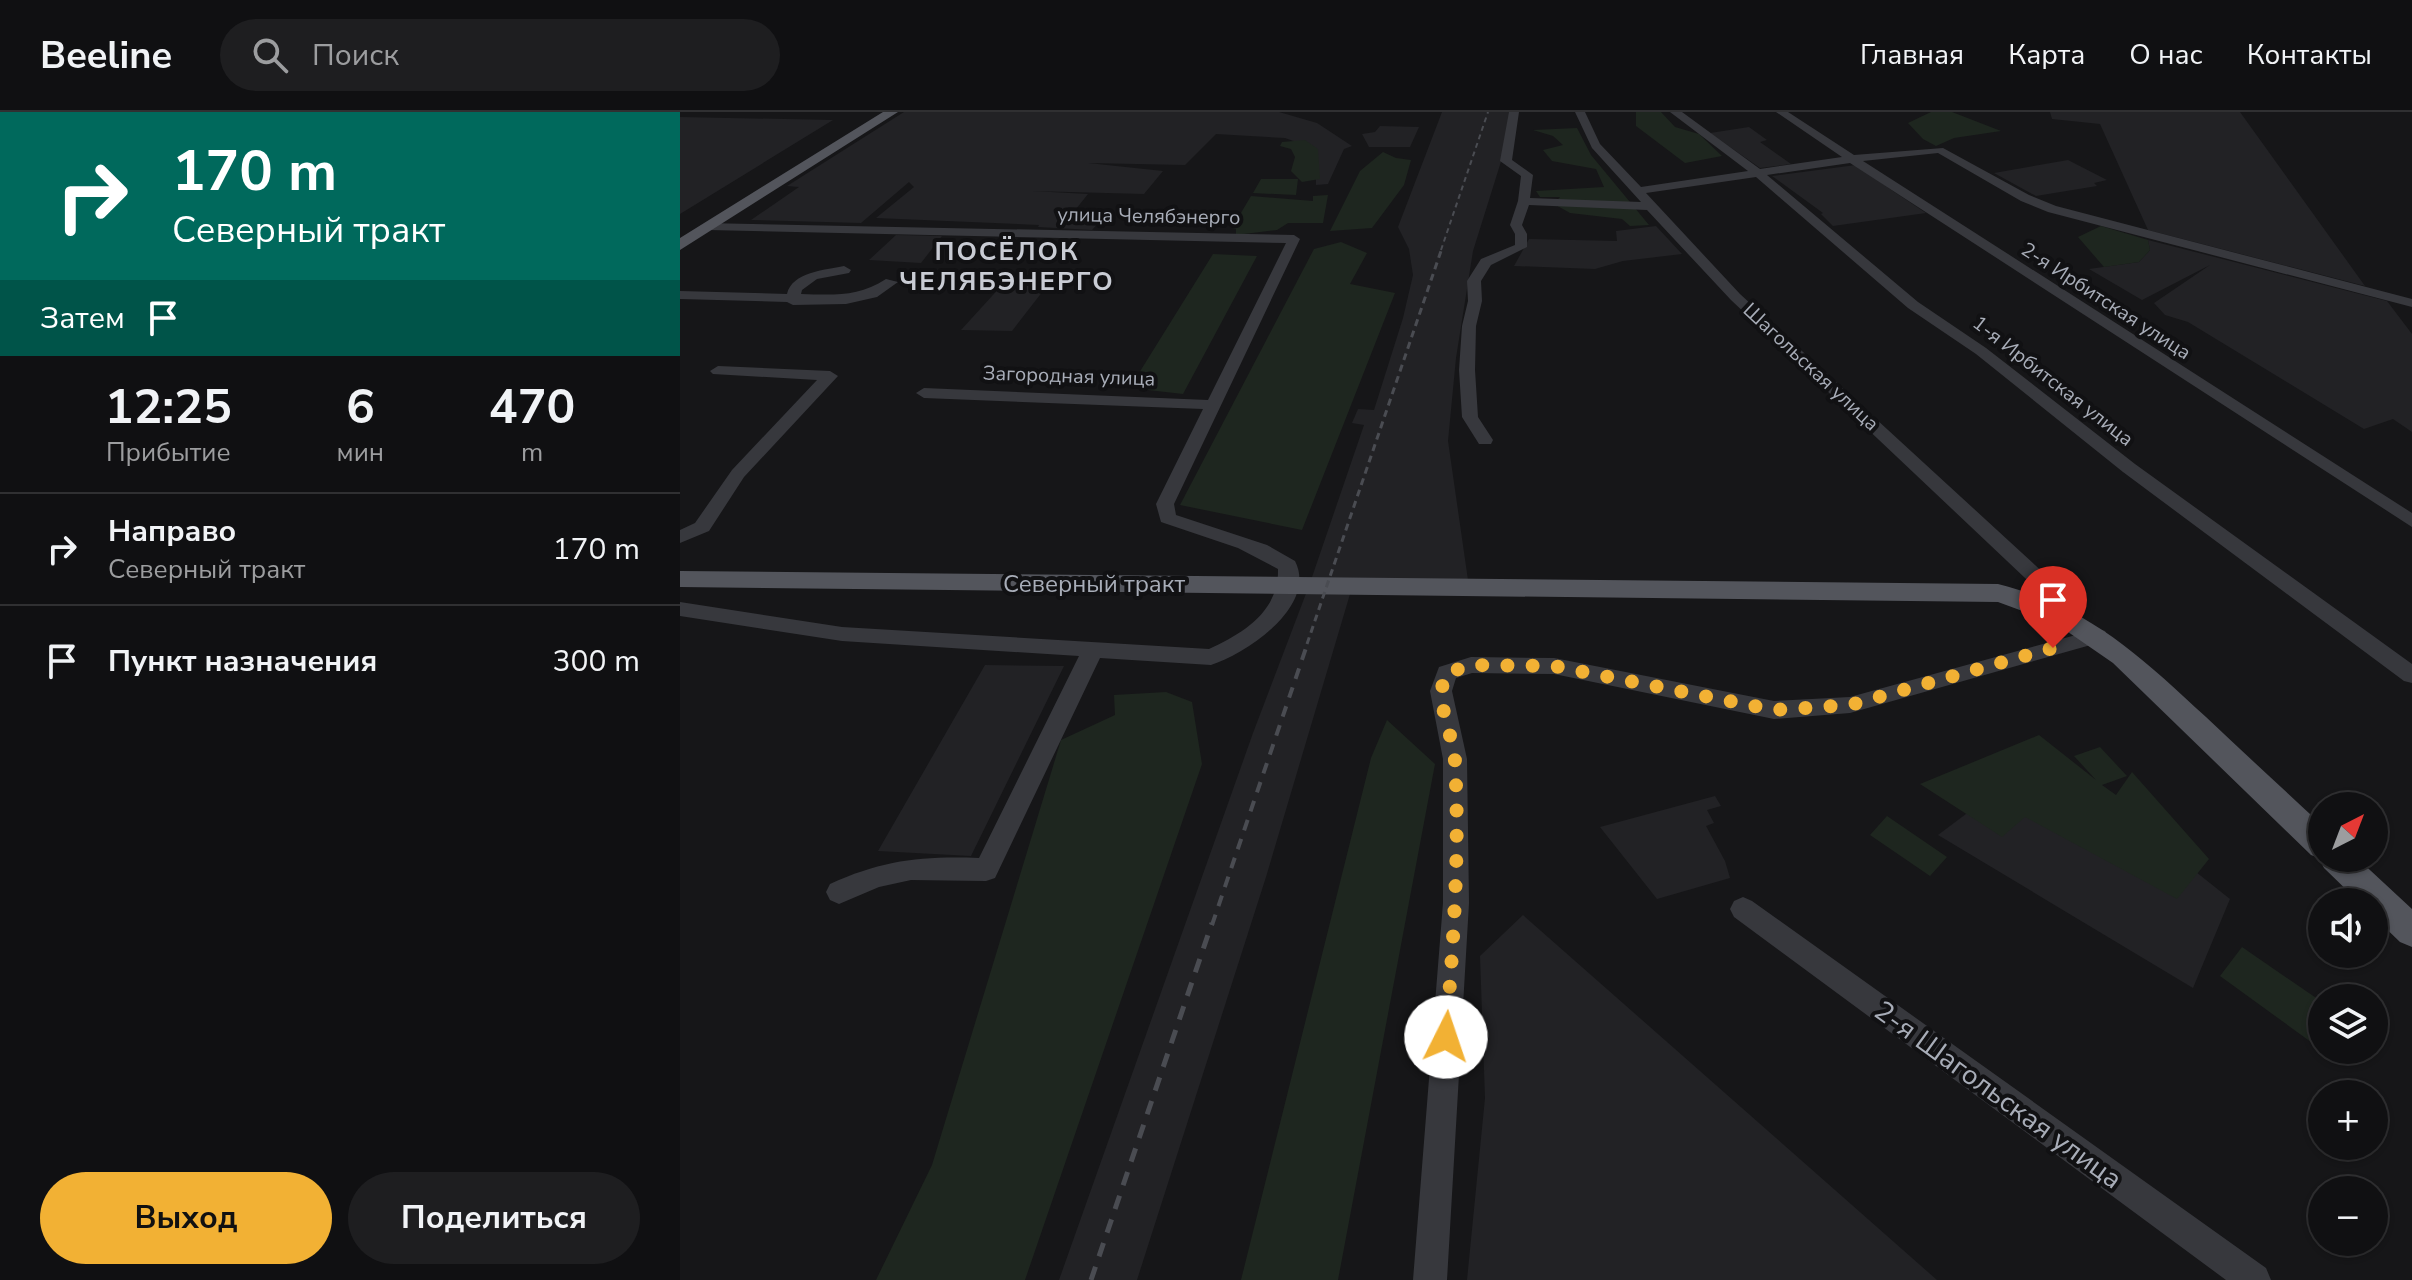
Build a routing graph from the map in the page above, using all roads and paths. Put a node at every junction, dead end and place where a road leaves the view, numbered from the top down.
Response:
1 (892, 112) edge
2 (1514, 112) edge
3 (1580, 112) edge
4 (1675, 112) edge
5 (1781, 112) edge
6 (1852, 159) junction
7 (1758, 173) junction
8 (1643, 198) junction
9 (1524, 201) junction
10 (708, 226) junction
11 (680, 245) edge
12 (844, 270) dead end
13 (891, 282) dead end
14 (680, 295) edge
15 (793, 301) junction
16 (2412, 303) edge
17 (718, 371) dead end
18 (924, 393) dead end
19 (1212, 405) junction
20 (1485, 440) dead end
21 (2412, 521) edge
22 (680, 537) edge
23 (680, 579) edge
24 (680, 609) edge
25 (2050, 609) junction
26 (2098, 636) junction
27 (1092, 652) junction
28 (2412, 675) edge
29 (2308, 832) edge
30 (2350, 872) edge
31 (839, 892) dead end
32 (1743, 909) dead end
33 (2412, 931) edge
34 (1430, 1280) edge
35 (2254, 1280) edge

1 - 10 main road
2 - 9 street
3 - 8 street, Шагольская улица
4 - 7 street, 1-я Ирбитская улица
5 - 6 street, 2-я Ирбитская улица
6 - 7 street
6 - 16 street, 2-я Ирбитская улица
6 - 21 street, 2-я Ирбитская улица
7 - 8 street
7 - 28 street, 1-я Ирбитская улица
8 - 9 street
8 - 25 street, Шагольская улица
9 - 20 street
10 - 11 main road
10 - 19 street, улица Челябэнерго
12 - 15 street
13 - 15 street
14 - 15 street
17 - 22 street
18 - 19 street, Загородная улица
19 - 27 street, улица Челябэнерго
23 - 25 main road, Северный тракт
24 - 27 street
25 - 26 main road, Северный тракт
26 - 29 main road
26 - 34 street
27 - 31 street
30 - 33 main road
32 - 35 street, 2-я Шагольская улица

